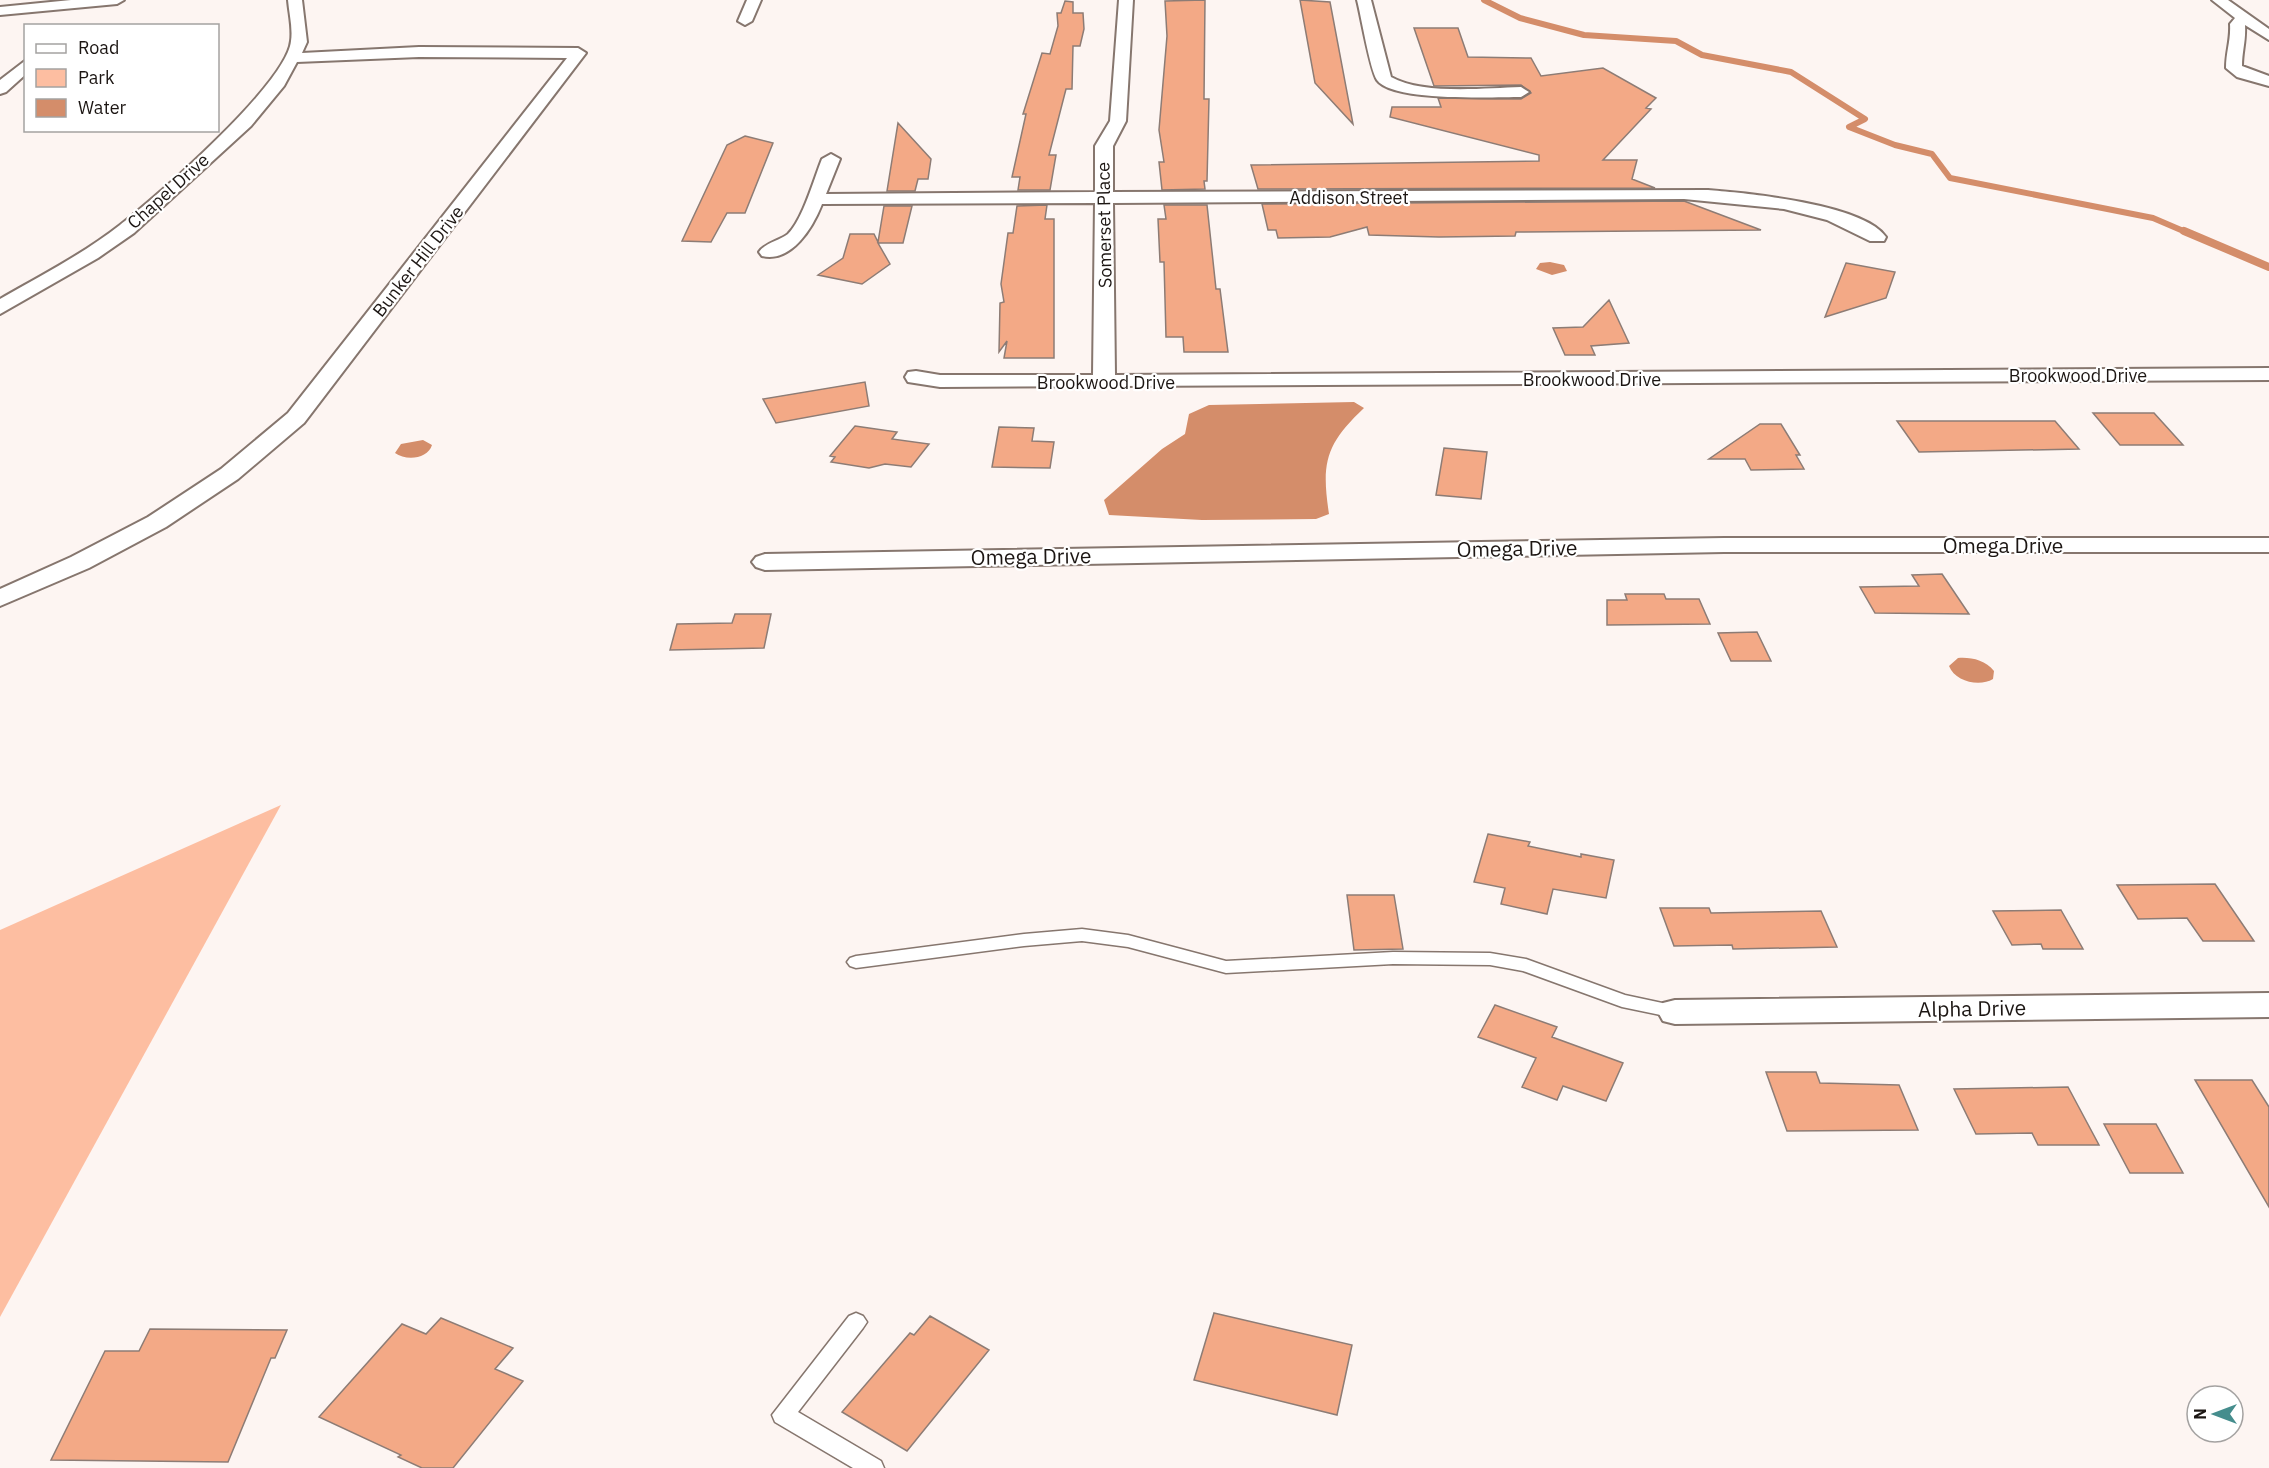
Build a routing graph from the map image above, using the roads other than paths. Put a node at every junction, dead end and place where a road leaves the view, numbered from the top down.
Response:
1 (117, 0) edge
2 (295, 0) edge
3 (754, 0) edge
4 (1126, 0) edge
5 (1364, 0) edge
6 (2219, 0) edge
7 (52, 9) edge
8 (0, 11) edge
9 (2245, 18) junction
10 (745, 21) dead end
11 (2269, 36) edge
12 (292, 58) junction
13 (24, 67) edge
14 (2269, 81) edge
15 (0, 89) edge
16 (1521, 92) dead end
17 (831, 159) dead end
18 (1102, 198) junction
19 (814, 199) junction
20 (1877, 237) dead end
21 (769, 252) dead end
22 (0, 308) edge
23 (2269, 374) edge
24 (916, 377) dead end
25 (1104, 382) junction
26 (2269, 545) edge
27 (765, 562) dead end
28 (0, 598) edge
29 (856, 962) dead end
30 (2269, 1005) edge
31 (1675, 1012) joint
32 (856, 1322) dead end
33 (873, 1468) edge

1 - 7 street
2 - 12 street, Chapel Drive
3 - 10 street
4 - 18 street, Somerset Place
5 - 16 street
6 - 9 street
7 - 8 street
9 - 11 street
9 - 14 street
12 - 22 street, Chapel Drive
12 - 28 street, Bunker Hill Drive
13 - 15 street
17 - 19 street
18 - 19 street, Addison Street
18 - 20 street, Addison Street
18 - 25 street, Somerset Place
19 - 21 street
23 - 25 street, Brookwood Drive
24 - 25 street, Brookwood Drive
26 - 27 street, Omega Drive
29 - 31 lane
30 - 31 street, Alpha Drive
32 - 33 lane

